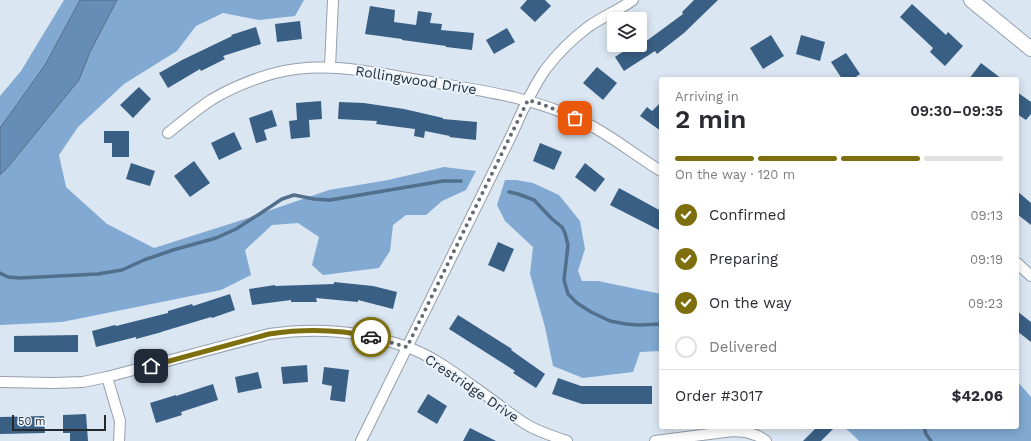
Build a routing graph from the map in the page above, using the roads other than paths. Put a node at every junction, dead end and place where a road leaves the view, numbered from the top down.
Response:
1 (333, 0) edge
2 (633, 0) edge
3 (971, 0) edge
4 (1031, 49) edge
5 (330, 67) junction
6 (528, 100) junction
7 (168, 133) dead end
8 (659, 170) edge
9 (1019, 265) edge
10 (1031, 276) edge
11 (407, 347) junction
12 (107, 377) junction
13 (0, 382) edge
14 (119, 441) edge
15 (361, 441) edge
16 (567, 441) edge
17 (655, 441) edge
18 (766, 441) edge

1 - 5 street
2 - 6 street
3 - 4 main road
5 - 6 street, Rollingwood Drive
5 - 7 street, Rollingwood Drive
6 - 8 street, Rollingwood Drive
6 - 11 street
9 - 10 street
11 - 12 street, Crestridge Drive
11 - 15 street
11 - 16 street, Crestridge Drive
12 - 13 street, Crestridge Drive
12 - 14 street
17 - 18 street

